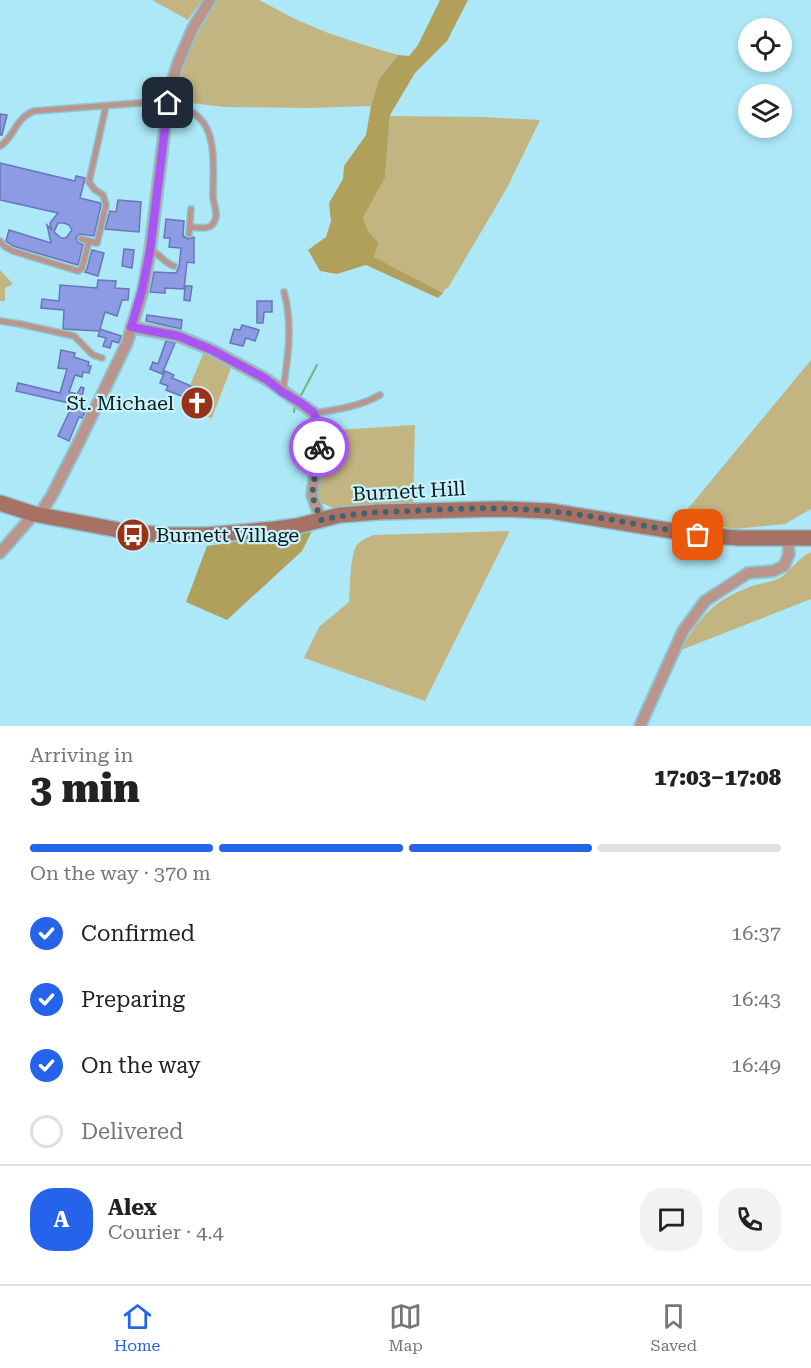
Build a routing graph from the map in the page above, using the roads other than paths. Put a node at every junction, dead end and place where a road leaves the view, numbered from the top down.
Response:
1 (210, 0) edge
2 (168, 103) junction
3 (106, 106) junction
4 (0, 146) edge
5 (191, 209) dead end
6 (81, 239) dead end
7 (0, 241) edge
8 (89, 241) junction
9 (150, 251) junction
10 (174, 266) dead end
11 (284, 292) dead end
12 (0, 321) edge
13 (131, 327) junction
14 (102, 358) dead end
15 (282, 392) junction
16 (380, 395) dead end
17 (314, 413) junction
18 (0, 503) edge
19 (37, 514) junction
20 (321, 520) junction
21 (788, 538) junction
22 (811, 538) edge
23 (0, 553) edge
24 (640, 726) edge

1 - 2 street
2 - 3 lane
2 - 5 lane
2 - 9 street
3 - 4 lane
3 - 8 lane
6 - 8 lane
7 - 8 lane
9 - 10 lane
9 - 13 street
11 - 15 lane
12 - 14 lane
13 - 15 street
13 - 19 street
15 - 17 street
16 - 17 lane
17 - 20 street
18 - 19 main road, Burnett Hill
19 - 20 main road, Burnett Hill
19 - 23 street
20 - 21 main road, Burnett Hill
21 - 22 main road, Burnett Hill
21 - 24 street

